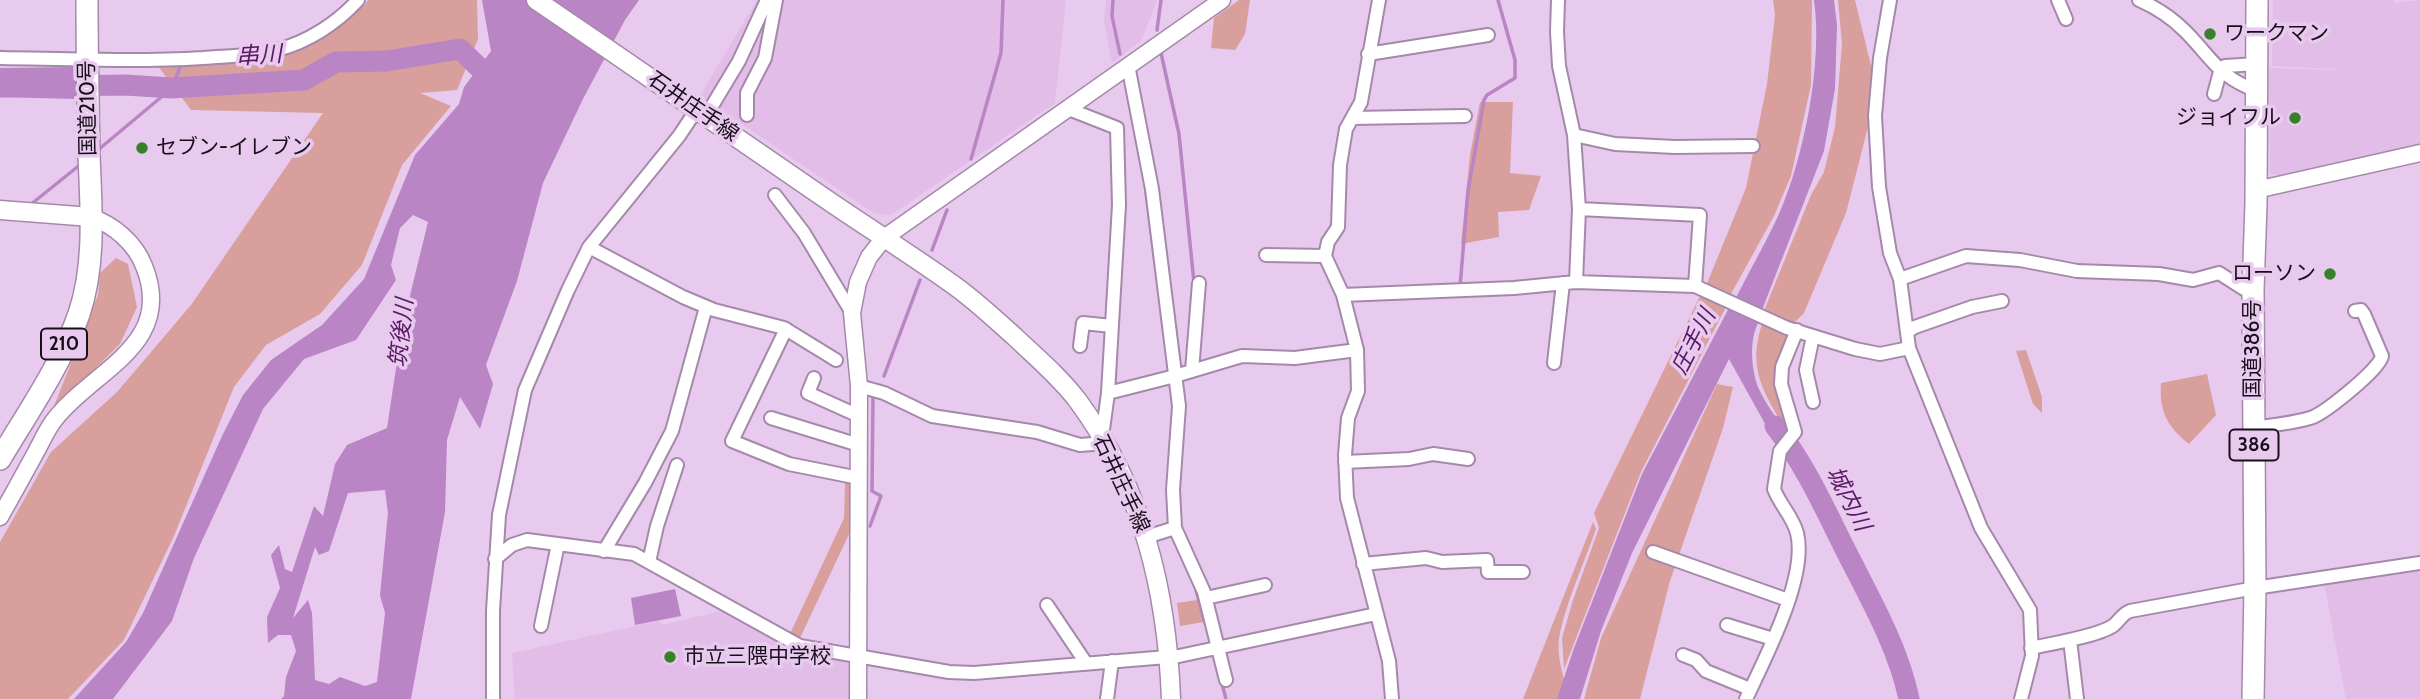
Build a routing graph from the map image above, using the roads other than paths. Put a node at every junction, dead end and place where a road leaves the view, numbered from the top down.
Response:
1 (87, 0) edge
2 (358, 0) edge
3 (536, 0) edge
4 (767, 0) edge
5 (776, 0) edge
6 (1222, 0) edge
7 (1379, 0) edge
8 (1558, 0) edge
9 (1890, 0) edge
10 (2058, 0) edge
11 (2139, 0) edge
12 (2257, 0) edge
13 (2066, 19) dead end
14 (1488, 35) dead end
15 (1368, 54) junction
16 (0, 58) edge
17 (87, 59) junction
18 (2257, 64) junction
19 (1128, 65) junction
20 (2222, 68) junction
21 (2257, 91) junction
22 (2214, 94) dead end
23 (1066, 108) junction
24 (696, 109) junction
25 (747, 115) dead end
26 (1465, 116) dead end
27 (1352, 118) junction
28 (1117, 128) junction
29 (1138, 131) junction
30 (1574, 135) junction
31 (1753, 146) dead end
32 (2420, 153) edge
33 (2256, 190) junction
34 (775, 195) dead end
35 (1579, 209) junction
36 (0, 210) edge
37 (91, 217) junction
38 (884, 238) junction
39 (589, 247) junction
40 (1266, 255) dead end
41 (1325, 256) junction
42 (1900, 279) junction
43 (1569, 282) junction
44 (1199, 283) dead end
45 (1695, 286) junction
46 (2252, 290) junction
47 (1343, 295) junction
48 (2002, 301) dead end
49 (706, 307) junction
50 (2355, 311) dead end
51 (852, 313) junction
52 (1112, 326) junction
53 (786, 329) junction
54 (1792, 329) junction
55 (1907, 332) junction
56 (1812, 335) junction
57 (1080, 346) dead end
58 (1909, 348) junction
59 (1357, 350) junction
60 (836, 360) dead end
61 (1553, 363) dead end
62 (1192, 371) junction
63 (1175, 376) junction
64 (814, 378) dead end
65 (859, 386) junction
66 (1108, 393) junction
67 (1813, 402) dead end
68 (859, 416) junction
69 (771, 418) dead end
70 (2253, 428) junction
71 (1102, 437) junction
72 (859, 445) junction
73 (0, 459) edge
74 (1468, 459) dead end
75 (1345, 462) junction
76 (677, 465) dead end
77 (859, 478) junction
78 (0, 517) edge
79 (1175, 528) junction
80 (1146, 537) junction
81 (558, 544) junction
82 (604, 551) junction
83 (1653, 552) dead end
84 (495, 559) junction
85 (649, 562) junction
86 (2420, 563) edge
87 (1363, 564) junction
88 (1523, 572) dead end
89 (1265, 586) dead end
90 (2255, 588) junction
91 (1206, 598) junction
92 (1788, 600) junction
93 (1047, 605) dead end
94 (1376, 614) junction
95 (1727, 625) dead end
96 (541, 626) dead end
97 (1773, 639) junction
98 (2070, 640) junction
99 (1219, 647) junction
100 (2031, 648) junction
101 (858, 656) junction
102 (1683, 656) dead end
103 (1169, 657) junction
104 (1112, 661) junction
105 (1086, 663) junction
106 (1226, 680) dead end
107 (1748, 694) edge
108 (493, 699) edge
109 (858, 699) edge
110 (1107, 699) edge
111 (1171, 699) edge
112 (1392, 699) edge
113 (2021, 699) edge
114 (2077, 699) edge
115 (2253, 699) edge

1 - 17 highway, 国道210号 / 210
2 - 17 street
3 - 24 main road, 石井庄手線
4 - 24 street
5 - 25 street
6 - 19 street
7 - 15 street
8 - 30 street
9 - 42 street
10 - 13 street
11 - 20 street
12 - 18 highway, 国道386号 / 386
14 - 15 street
15 - 27 street
16 - 17 street
17 - 37 highway, 国道210号 / 210
18 - 20 street
18 - 21 highway, 国道386号 / 386
19 - 23 street
19 - 29 street
20 - 21 street
20 - 22 street
21 - 33 highway, 国道386号 / 386
23 - 28 street
23 - 38 street
24 - 38 main road, 石井庄手線
24 - 39 street
26 - 27 street
27 - 41 street
28 - 29 street
28 - 52 street
29 - 63 street
30 - 31 street
30 - 35 street
32 - 33 street
33 - 46 highway, 国道386号 / 386
34 - 51 street
35 - 43 street
35 - 45 street
36 - 37 main road
37 - 73 highway, 210
37 - 78 street
38 - 51 street
38 - 71 main road, 石井庄手線
39 - 49 street
39 - 84 street
40 - 41 street
41 - 47 street
42 - 46 street
42 - 55 street
43 - 45 street
43 - 47 street
43 - 61 street
44 - 62 street
45 - 54 street
46 - 70 highway, 国道386号 / 386
47 - 59 street
48 - 55 street
49 - 53 street
49 - 82 street
50 - 70 street
51 - 65 street
52 - 57 street
52 - 66 street
53 - 60 street
53 - 77 street
54 - 56 street
54 - 92 street
55 - 58 street
56 - 58 street
56 - 67 street
58 - 100 street
59 - 62 street
59 - 75 street
62 - 63 street
63 - 66 street
63 - 79 street
64 - 68 street
65 - 68 street
65 - 71 street
66 - 71 street
68 - 72 street
69 - 72 street
70 - 90 highway, 国道386号 / 386
71 - 80 main road, 石井庄手線
72 - 77 street
74 - 75 street
75 - 87 street
76 - 85 street
77 - 101 street
79 - 80 street
79 - 91 street
80 - 103 main road, 石井庄手線
81 - 82 street
81 - 84 street
81 - 96 street
82 - 85 street
83 - 92 street
84 - 108 street
85 - 101 street
86 - 90 street
87 - 88 street
87 - 94 street
89 - 91 street
90 - 98 street
90 - 115 highway, 国道386号 / 386
91 - 99 street
92 - 97 street
93 - 105 street
94 - 99 street
94 - 112 street
95 - 97 street
97 - 107 street
98 - 100 street
98 - 114 street
99 - 103 street
99 - 106 street
100 - 113 street
101 - 105 street
101 - 109 street
102 - 107 street
103 - 104 street
103 - 111 main road, 石井庄手線
104 - 105 street
104 - 110 street

